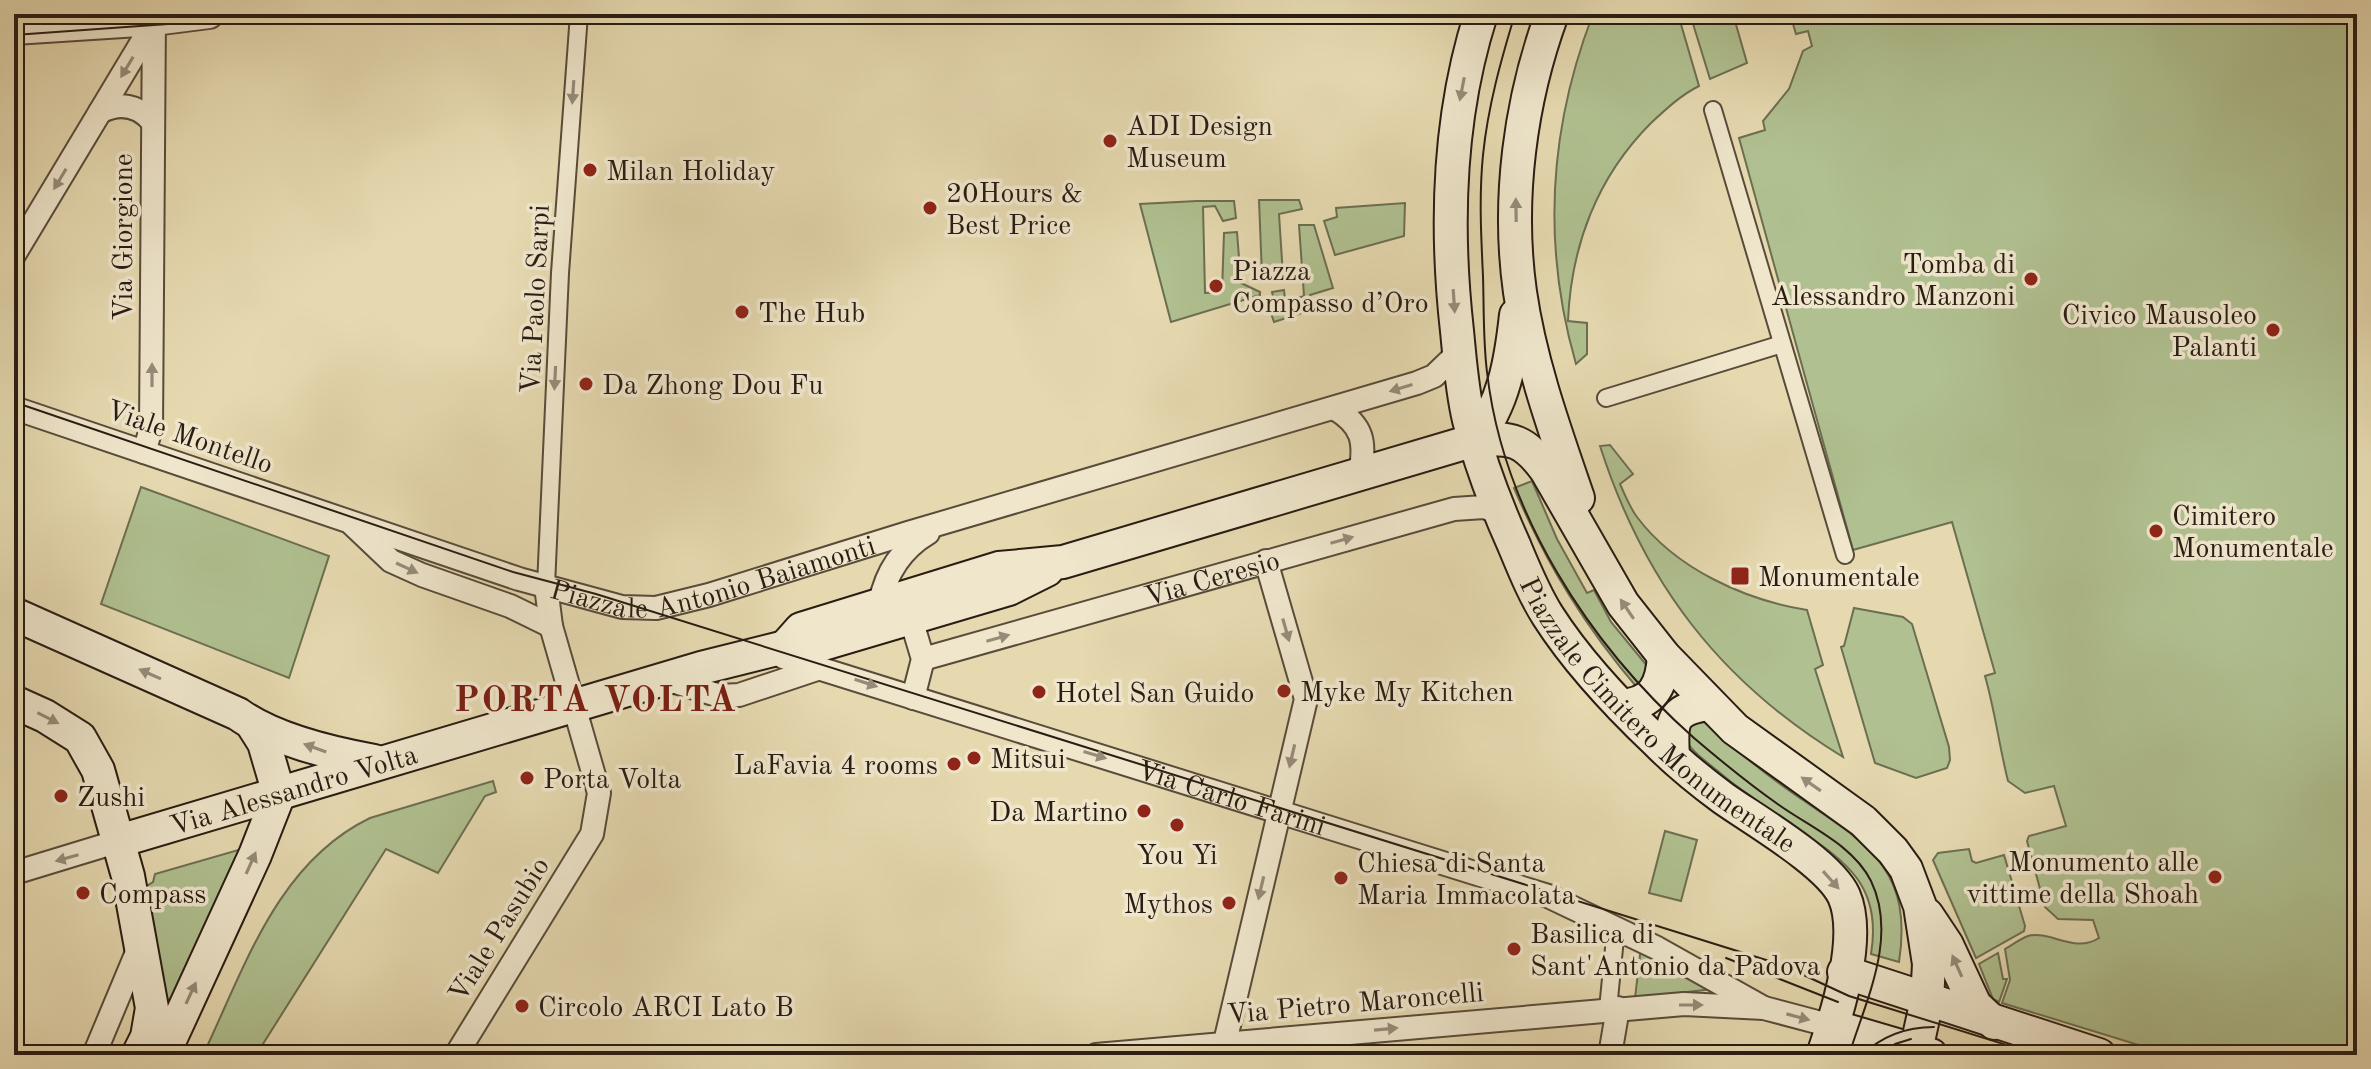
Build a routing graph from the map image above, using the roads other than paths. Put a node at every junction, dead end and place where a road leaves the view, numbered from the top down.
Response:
1 (209, 14) edge
2 (579, 14) edge
3 (1481, 14) edge
4 (1552, 14) edge
5 (154, 17) edge
6 (14, 30) edge
7 (1713, 110) dead end
8 (100, 112) junction
9 (152, 121) junction
10 (14, 255) edge
11 (1519, 288) junction
12 (1782, 344) junction
13 (1459, 352) junction
14 (1606, 398) dead end
15 (14, 408) edge
16 (1334, 408) junction
17 (1475, 440) junction
18 (144, 452) junction
19 (1360, 474) junction
20 (1500, 513) junction
21 (347, 520) junction
22 (910, 539) junction
23 (1845, 555) dead end
24 (1598, 558) junction
25 (1266, 561) junction
26 (546, 586) junction
27 (880, 603) junction
28 (919, 608) junction
29 (14, 614) edge
30 (551, 626) junction
31 (776, 650) junction
32 (1664, 656) junction
33 (923, 659) junction
34 (820, 668) junction
35 (666, 679) junction
36 (913, 698) junction
37 (14, 702) edge
38 (1708, 704) junction
39 (574, 706) junction
40 (1621, 706) junction
41 (252, 724) junction
42 (1673, 757) junction
43 (381, 763) junction
44 (279, 794) junction
45 (1279, 812) junction
46 (592, 834) joint
47 (119, 841) junction
48 (14, 873) edge
49 (1920, 906) junction
50 (1616, 928) junction
51 (140, 943) junction
52 (1844, 972) junction
53 (1927, 1000) junction
54 (1764, 1008) junction
55 (1613, 1009) junction
56 (1994, 1023) junction
57 (1827, 1040) edge
58 (1223, 1049) edge
59 (1921, 1054) edge
60 (94, 1055) edge
61 (138, 1055) edge
62 (163, 1055) edge
63 (456, 1055) edge
64 (1096, 1055) edge
65 (1610, 1055) edge
66 (2099, 1055) edge

1 - 5 street
2 -> 26 street, Via Paolo Sarpi
3 -> 13 main road, Piazzale Cimitero Monumentale
11 -> 4 main road, Piazzale Cimitero Monumentale
5 - 6 street
5 -> 8 street
5 - 9 street, Via Giorgione
7 - 12 street
8 - 9 street
8 -> 10 street
18 -> 9 street, Via Giorgione
11 - 17 main road, Piazzale Cimitero Monumentale
11 - 24 main road, Piazzale Cimitero Monumentale
12 - 14 street
12 - 23 street
13 -> 16 street
13 - 17 main road, Piazzale Cimitero Monumentale
15 - 18 street, Viale Montello
16 - 19 street
16 - 22 street
17 - 19 main road, Via Ceresio
17 - 20 main road, Piazzale Cimitero Monumentale
17 - 24 main road, Piazzale Cimitero Monumentale
18 - 21 street, Viale Montello
19 - 28 main road, Via Ceresio
25 -> 20 street, Via Ceresio
20 - 40 main road, Piazzale Cimitero Monumentale
21 - 26 street, Viale Montello
21 -> 30 street, Viale Montello
22 - 26 street, Piazzale Antonio Baiamonti
22 - 27 street
22 - 28 street
32 -> 24 main road, Piazzale Cimitero Monumentale
33 -> 25 street, Via Ceresio
25 -> 45 street
26 - 30 street, Piazzale Antonio Baiamonti
27 - 28 main road
27 - 31 main road
28 - 31 main road
28 - 33 street
41 -> 29 main road
30 - 39 street, Piazzale Antonio Baiamonti
31 - 34 street
31 - 35 main road
32 - 38 main road, Piazzale Cimitero Monumentale
32 - 40 main road
33 - 36 street
34 - 35 street
34 -> 36 street, Via Carlo Farini
35 - 39 main road
36 -> 45 street, Via Carlo Farini
37 -> 47 main road
38 - 42 main road
49 -> 38 main road, Piazzale Cimitero Monumentale
39 - 43 main road, Via Alessandro Volta
39 - 46 street, Piazzale Antonio Baiamonti
40 - 42 main road, Piazzale Cimitero Monumentale
43 -> 41 main road
41 - 44 main road
42 -> 52 main road, Piazzale Cimitero Monumentale
43 - 44 main road, Via Alessandro Volta
44 - 47 main road, Via Alessandro Volta
62 -> 44 main road
45 - 50 street, Via Carlo Farini
45 -> 58 street
46 - 63 street, Viale Pasubio
47 -> 48 street, Via Alessandro Volta
47 - 51 main road
49 - 53 main road, Piazzale Cimitero Monumentale
56 -> 49 main road, Piazzale Cimitero Monumentale
50 - 54 street, Via Carlo Farini
50 - 55 street
51 - 60 street
51 - 61 main road
52 - 53 main road
52 - 57 main road, Piazzale Cimitero Monumentale
53 - 56 main road
53 - 59 main road, Piazzale Cimitero Monumentale
55 -> 54 street, Via Carlo Farini
54 -> 57 street, Via Carlo Farini
58 -> 55 street, Via Pietro Maroncelli
55 - 65 street
56 - 66 main road
57 - 59 main road, Via Carlo Farini
58 - 64 street, Via Pietro Maroncelli

